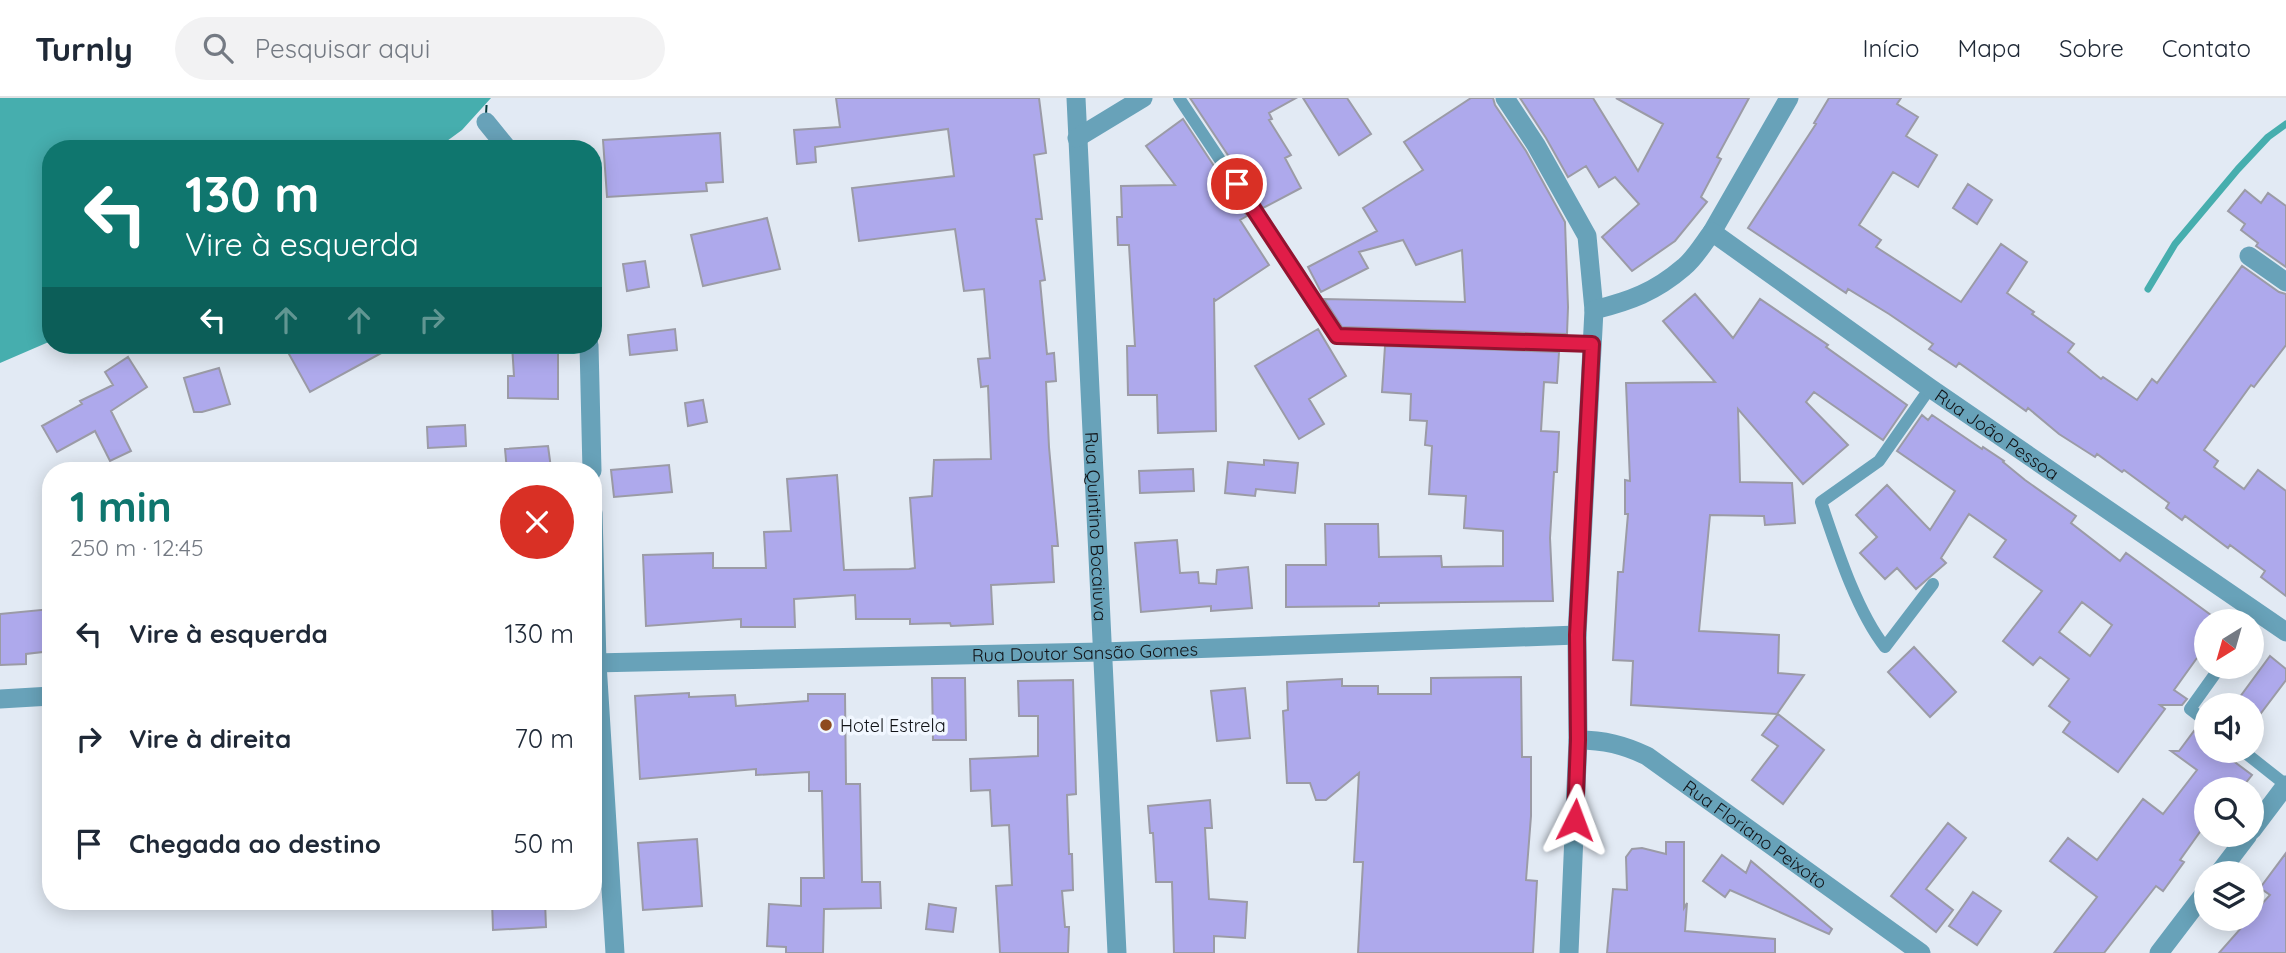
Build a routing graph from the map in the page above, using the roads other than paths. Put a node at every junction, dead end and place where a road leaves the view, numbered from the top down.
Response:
1 (1076, 98) edge
2 (1143, 98) edge
3 (1179, 98) edge
4 (1505, 98) edge
5 (1789, 98) edge
6 (486, 122) dead end
7 (1077, 138) junction
8 (501, 140) edge
9 (1712, 233) junction
10 (2249, 256) dead end
11 (2286, 282) edge
12 (1594, 310) junction
13 (1592, 344) junction
14 (589, 354) edge
15 (1930, 388) junction
16 (592, 462) edge
17 (1933, 584) dead end
18 (2243, 609) edge
19 (2264, 622) edge
20 (2286, 632) edge
21 (1577, 635) junction
22 (1102, 652) junction
23 (602, 663) edge
24 (42, 697) edge
25 (0, 699) edge
26 (1578, 740) junction
27 (2258, 763) edge
28 (602, 764) edge
29 (2286, 785) edge
30 (2264, 814) edge
31 (2194, 907) edge
32 (615, 953) edge
33 (1117, 953) edge
34 (1569, 953) edge
35 (1920, 953) edge
36 (2159, 953) edge

1 - 7 street, Rua Quintino Bocaiuva
2 - 7 street
3 - 13 lane
4 - 12 street
5 - 9 street
6 - 8 street
7 - 22 street, Rua Quintino Bocaiuva
9 - 12 street
9 - 15 street, Rua João Pessoa
10 - 11 street
12 - 13 street
13 - 21 street
14 - 16 street
15 - 17 lane
15 - 18 street, Rua João Pessoa
19 - 20 street, Rua João Pessoa
21 - 22 street, Rua Doutor Sansão Gomes
21 - 26 street
22 - 23 street, Rua Doutor Sansão Gomes
22 - 33 street, Rua Quintino Bocaiuva
24 - 25 street
26 - 34 street
26 - 35 street, Rua Floriano Peixoto
27 - 29 lane
28 - 32 street
29 - 30 street
31 - 36 street

